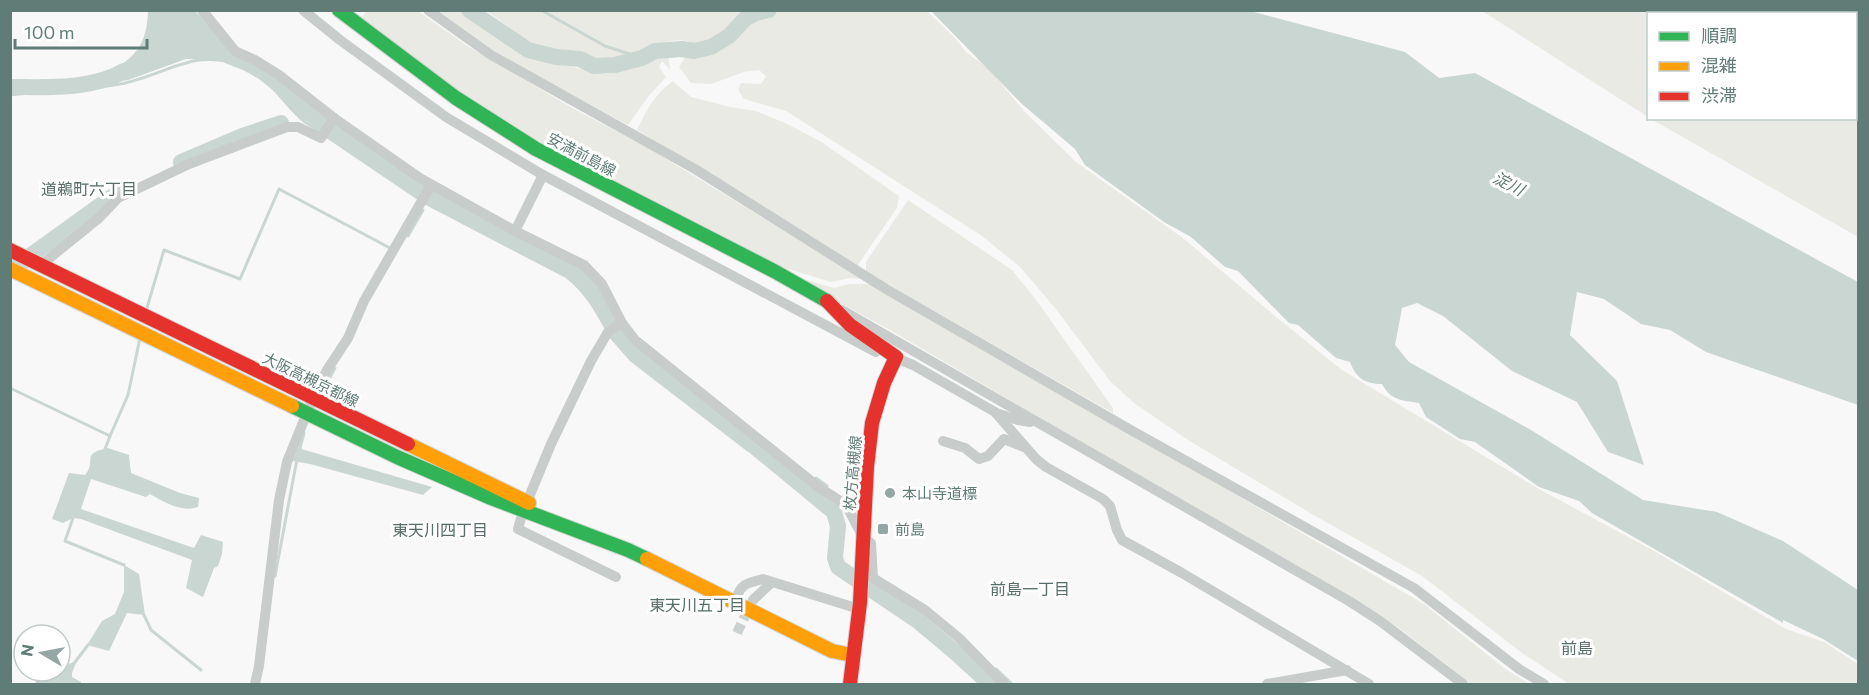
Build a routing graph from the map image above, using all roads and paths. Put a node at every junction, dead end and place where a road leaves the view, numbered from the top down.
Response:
1 (202, 10) edge
2 (303, 10) edge
3 (339, 10) edge
4 (428, 10) edge
5 (333, 120) junction
6 (543, 175) junction
7 (430, 185) junction
8 (515, 231) junction
9 (10, 250) edge
10 (41, 265) junction
11 (17, 272) edge
12 (10, 284) edge
13 (826, 301) junction
14 (622, 323) junction
15 (896, 357) junction
16 (312, 398) junction
17 (305, 412) junction
18 (995, 412) junction
19 (1036, 422) junction
20 (943, 441) dead end
21 (1027, 448) junction
22 (525, 507) junction
23 (864, 538) junction
24 (616, 577) dead end
25 (877, 581) junction
26 (772, 582) junction
27 (753, 600) tunnel mouth
28 (735, 602) junction
29 (859, 606) junction
30 (852, 654) junction
31 (1347, 670) junction
32 (255, 684) edge
33 (850, 684) edge
34 (1004, 684) edge
35 (1267, 684) edge
36 (1369, 684) edge
37 (1463, 684) edge
38 (1544, 684) edge

1 - 5 street
2 - 6 street
3 - 13 main road, 安満前島線
4 - 38 street
5 - 7 street
5 - 10 street
6 - 8 street
6 - 15 street
7 - 8 street
7 - 16 street
8 - 14 street
9 - 10 main road, 大阪高槻京都線
10 - 16 main road, 大阪高槻京都線
11 - 12 street
11 - 17 main road, 大阪高槻京都線
13 - 15 main road
13 - 19 street
14 - 22 street
14 - 23 street
15 - 18 street
15 - 23 main road, 枚方高槻線
16 - 17 street
16 - 22 main road, 大阪高槻京都線
17 - 22 main road, 大阪高槻京都線
17 - 32 street
18 - 19 street
18 - 21 street
19 - 37 street
20 - 21 street
21 - 31 street
22 - 24 street
22 - 28 main road, 大阪高槻京都線
23 - 25 street
23 - 29 main road, 枚方高槻線
25 - 29 street
25 - 34 street
26 - 27 street
26 - 28 street
26 - 29 street
28 - 30 main road, 大阪高槻京都線
29 - 30 main road, 枚方高槻線
30 - 33 main road, 枚方高槻線
31 - 35 street
31 - 36 street

